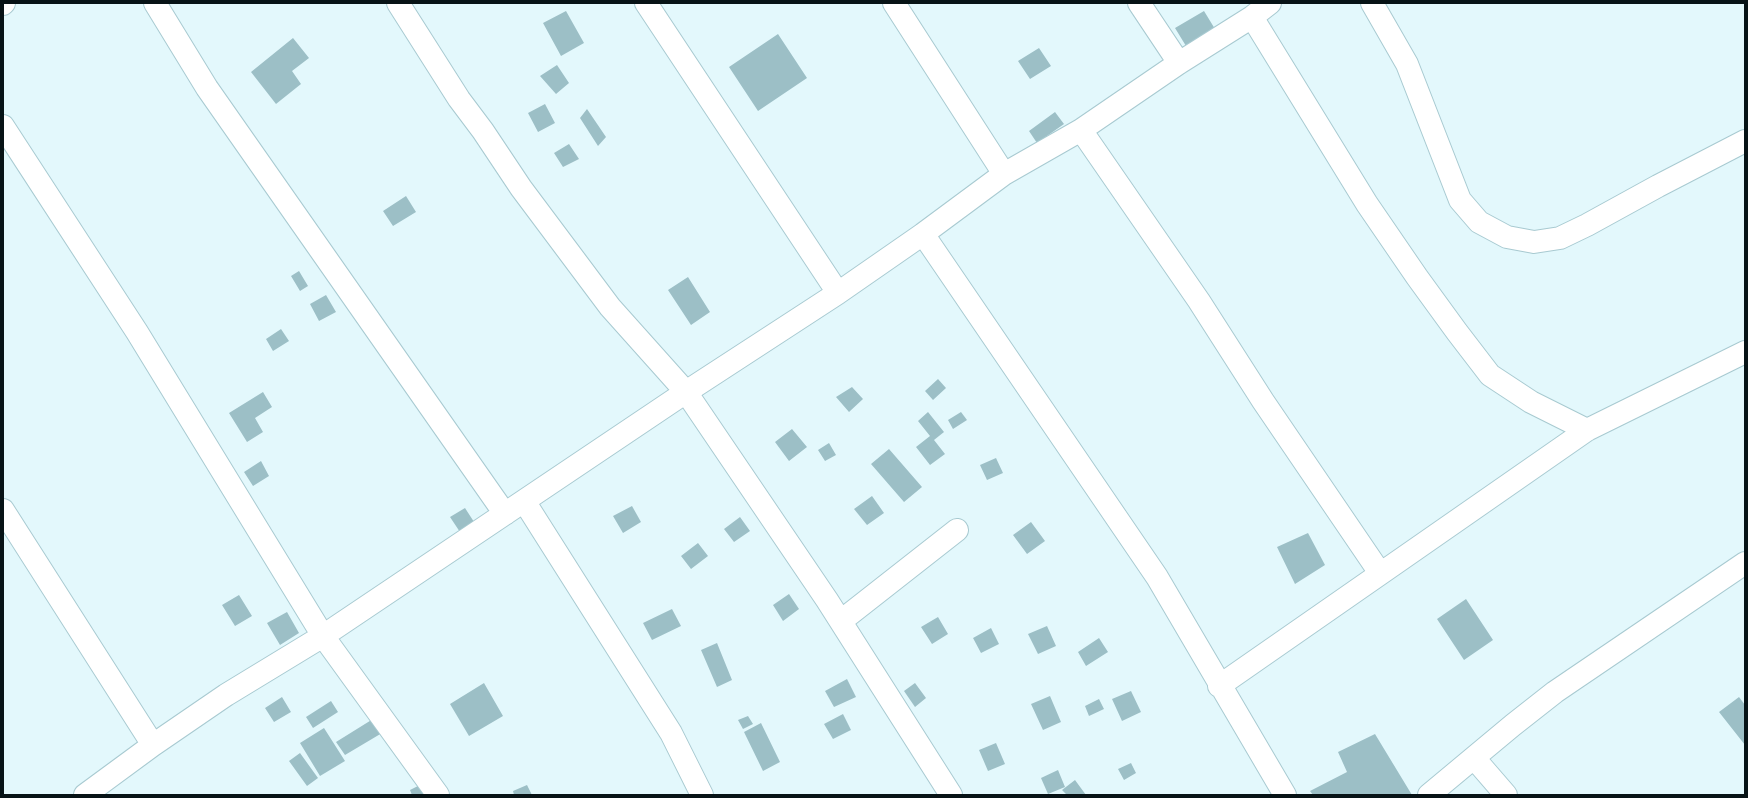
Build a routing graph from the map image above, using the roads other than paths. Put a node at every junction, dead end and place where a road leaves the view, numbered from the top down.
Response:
1 (155, 3) edge
2 (398, 3) edge
3 (646, 3) edge
4 (894, 3) edge
5 (1139, 3) edge
6 (1270, 3) edge
7 (1372, 3) edge
8 (1252, 17) junction
9 (1179, 63) junction
10 (3, 126) edge
11 (1081, 130) junction
12 (1745, 142) edge
13 (1004, 174) junction
14 (923, 234) junction
15 (838, 293) junction
16 (1745, 352) edge
17 (686, 392) junction
18 (1587, 430) junction
19 (524, 501) junction
20 (3, 510) edge
21 (505, 514) junction
22 (957, 530) dead end
23 (1745, 563) edge
24 (1380, 572) junction
25 (841, 621) junction
26 (323, 636) junction
27 (1220, 686) junction
28 (153, 745) junction
29 (1474, 758) junction
30 (85, 795) edge
31 (438, 795) edge
32 (702, 795) edge
33 (951, 795) edge
34 (1285, 795) edge
35 (1429, 795) edge
36 (1506, 795) edge

1 - 21 street
2 - 17 street
3 - 15 street
4 - 13 street
5 - 9 street
6 - 8 street
7 - 12 street
8 - 9 street
8 - 18 street
9 - 11 street
10 - 26 street
11 - 13 street
11 - 24 street
13 - 14 street
14 - 15 street
14 - 27 street
15 - 17 street
16 - 18 street
17 - 19 street
17 - 25 street
18 - 24 street
19 - 21 street
19 - 32 street
20 - 28 street
21 - 26 street
22 - 25 street
23 - 29 street
24 - 27 street
25 - 33 street
26 - 28 street
26 - 31 street
27 - 34 street
28 - 30 street
29 - 35 street
29 - 36 street

